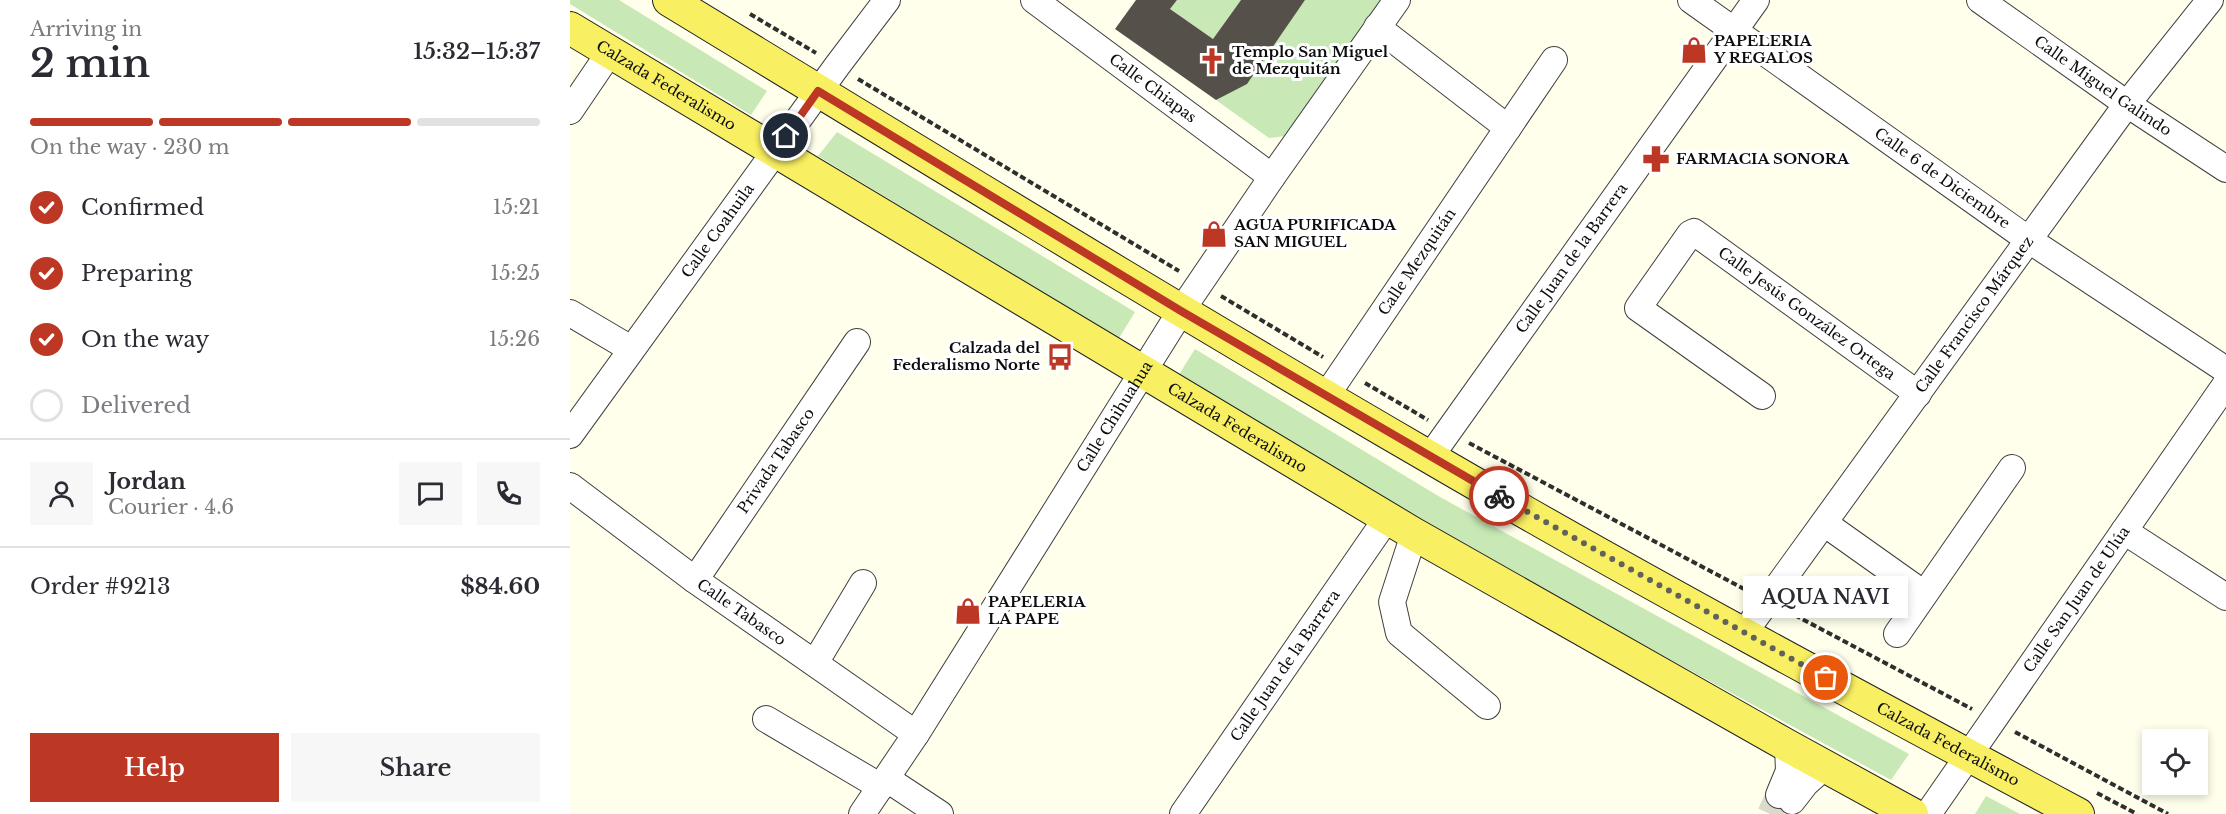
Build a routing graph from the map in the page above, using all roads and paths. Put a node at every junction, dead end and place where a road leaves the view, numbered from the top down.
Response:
1 (669, 0) edge
2 (887, 0) edge
3 (1397, 0) edge
4 (1691, 0) edge
5 (1756, 0) edge
6 (1980, 0) edge
7 (2210, 0) edge
8 (1048, 4) edge
9 (1377, 27) junction
10 (570, 28) edge
11 (1735, 30) junction
12 (610, 52) junction
13 (1554, 60) dead end
14 (818, 91) junction
15 (2127, 104) junction
16 (570, 111) edge
17 (1508, 128) junction
18 (775, 151) junction
19 (2226, 169) edge
20 (1272, 177) junction
21 (2029, 240) junction
22 (1181, 311) junction
23 (570, 313) edge
24 (857, 342) dead end
25 (632, 350) junction
26 (2226, 370) edge
27 (1143, 373) junction
28 (2226, 384) edge
29 (1918, 394) junction
30 (1326, 396) junction
31 (1762, 396) dead end
32 (570, 435) edge
33 (1430, 458) junction
34 (2012, 468) dead end
35 (570, 486) edge
36 (1387, 518) junction
37 (1824, 523) junction
38 (2124, 531) junction
39 (1414, 534) junction
40 (696, 580) junction
41 (863, 583) dead end
42 (1924, 594) junction
43 (2226, 597) edge
44 (1744, 633) junction
45 (1897, 634) dead end
46 (815, 663) junction
47 (1487, 706) dead end
48 (766, 719) dead end
49 (916, 734) junction
50 (1788, 746) junction
51 (1968, 755) junction
52 (1825, 766) junction
53 (884, 783) junction
54 (862, 814) edge
55 (940, 814) edge
56 (1183, 814) edge
57 (1912, 814) edge
58 (1928, 814) edge
59 (2078, 814) edge

1 - 14 main road, Calzada Federalismo
2 - 14 street, Calle Coahuila
3 - 9 street, Calle Chihuahua
4 - 11 street, Calle 6 de Diciembre
5 - 11 street, Calle Juan de la Barrera
6 - 15 street, Calle Miguel Galindo
7 - 15 street, Calle Francisco Márquez
8 - 20 street, Calle Chiapas
9 - 17 street
9 - 20 street, Calle Chihuahua
10 - 12 main road, Calzada Federalismo
11 - 21 street, Calle 6 de Diciembre
11 - 33 street, Calle Juan de la Barrera
12 - 16 street
12 - 18 main road, Calzada Federalismo
13 - 17 street, Calle Mezquitán
14 - 18 street, Calle Coahuila
14 - 22 main road, Calzada Federalismo
15 - 19 street, Calle Miguel Galindo
15 - 21 street, Calle Francisco Márquez
17 - 30 street, Calle Mezquitán
18 - 25 street, Calle Coahuila
18 - 27 main road, Calzada Federalismo
20 - 22 street, Calle Chihuahua
21 - 26 street, Calle 6 de Diciembre
21 - 29 street, Calle Francisco Márquez
22 - 27 street, Calle Chihuahua
22 - 30 main road, Calzada Federalismo
23 - 25 street
24 - 40 street, Privada Tabasco
25 - 32 street, Calle Coahuila
27 - 36 main road, Calzada Federalismo
27 - 49 street, Calle Chihuahua
28 - 38 street, Calle San Juan de Ulúa
29 - 31 street, Calle Jesús González Ortega
29 - 37 street, Calle Francisco Márquez
30 - 33 main road, Calzada Federalismo
33 - 44 main road, Calzada Federalismo
34 - 42 street
35 - 40 street, Calle Tabasco
36 - 39 main road, Calzada Federalismo
36 - 56 street, Calle Juan de la Barrera
37 - 42 street
37 - 44 street, Calle Francisco Márquez
38 - 43 street
38 - 51 street, Calle San Juan de Ulúa
39 - 47 street
39 - 50 main road, Calzada Federalismo
40 - 46 street, Calle Tabasco
41 - 46 street
42 - 45 street
44 - 51 main road, Calzada Federalismo
46 - 49 street, Calle Tabasco
48 - 53 street
49 - 53 street, Calle Chihuahua
50 - 52 main road, Calzada Federalismo
50 - 52 street
51 - 58 street, Calle San Juan de Ulúa
51 - 59 main road, Calzada Federalismo
52 - 57 main road, Calzada Federalismo
53 - 54 street, Calle Chihuahua
53 - 55 street

